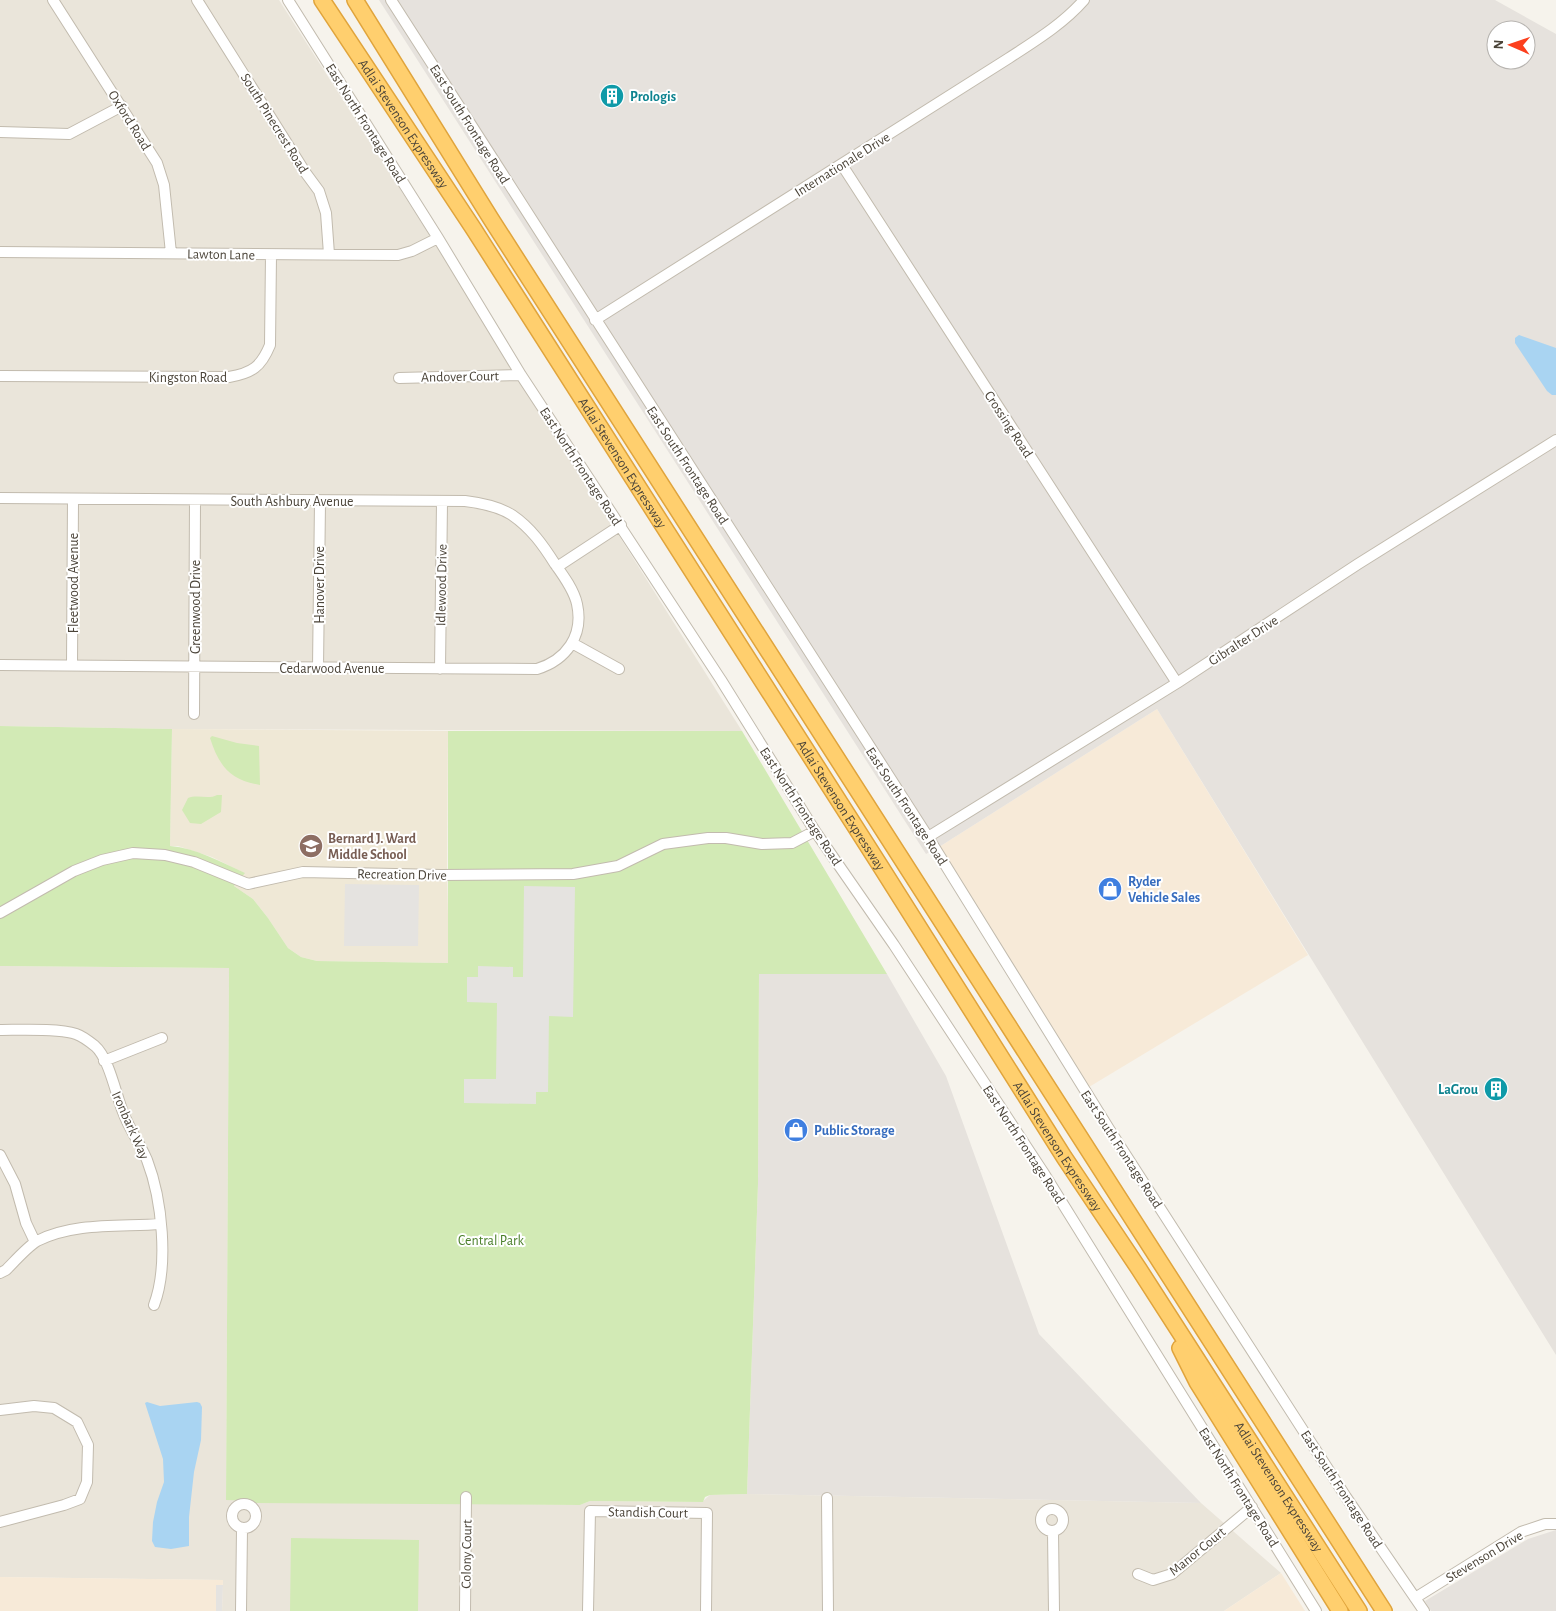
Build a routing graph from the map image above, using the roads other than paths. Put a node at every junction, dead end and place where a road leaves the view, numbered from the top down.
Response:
1 (54, 0) edge
2 (197, 0) edge
3 (288, 0) edge
4 (322, 0) edge
5 (355, 0) edge
6 (391, 0) edge
7 (1084, 0) edge
8 (122, 106) junction
9 (0, 132) edge
10 (842, 165) junction
11 (438, 238) junction
12 (0, 252) edge
13 (171, 253) junction
14 (329, 254) junction
15 (271, 255) junction
16 (594, 320) junction
17 (521, 375) junction
18 (0, 376) edge
19 (399, 378) dead end
20 (1556, 440) edge
21 (0, 498) edge
22 (73, 499) junction
23 (196, 501) junction
24 (320, 502) junction
25 (442, 502) junction
26 (621, 525) junction
27 (557, 567) junction
28 (572, 643) junction
29 (0, 665) edge
30 (72, 666) junction
31 (194, 668) junction
32 (318, 668) junction
33 (440, 669) junction
34 (619, 669) dead end
35 (1177, 683) junction
36 (194, 714) dead end
37 (815, 831) junction
38 (928, 837) junction
39 (0, 914) edge
40 (0, 1030) edge
41 (162, 1038) dead end
42 (104, 1061) junction
43 (0, 1155) edge
44 (161, 1224) junction
45 (35, 1242) junction
46 (1139, 1269) junction
47 (0, 1273) edge
48 (154, 1305) dead end
49 (0, 1410) edge
50 (466, 1497) dead end
51 (827, 1498) dead end
52 (1252, 1507) junction
53 (0, 1522) edge
54 (1556, 1524) edge
55 (242, 1529) dead end
56 (1054, 1532) dead end
57 (1138, 1574) dead end
58 (1415, 1598) junction
59 (241, 1611) edge
60 (465, 1611) edge
61 (588, 1611) edge
62 (706, 1611) edge
63 (828, 1611) edge
64 (1054, 1611) edge
65 (1316, 1611) edge
66 (1340, 1611) edge
67 (1359, 1611) edge
68 (1384, 1611) edge
69 (1424, 1611) edge

1 - 8 street, Oxford Road
2 - 14 street, South Pinecrest Road
3 - 11 street, East North Frontage Road
4 - 46 highway, Adlai Stevenson Expressway
5 - 68 highway, Adlai Stevenson Expressway
6 - 16 street, East South Frontage Road
7 - 10 street, Internationale Drive
8 - 9 street
8 - 13 street, Oxford Road
10 - 16 street, Internationale Drive
10 - 35 street, Crossing Road
11 - 14 street, Lawton Lane
11 - 17 street, East North Frontage Road
12 - 13 street, Lawton Lane
13 - 15 street, Lawton Lane
14 - 15 street, Lawton Lane
15 - 18 street, Kingston Road
16 - 38 street, East South Frontage Road
17 - 19 street, Andover Court
17 - 26 street, East North Frontage Road
20 - 35 street, Gibralter Drive
21 - 22 street, South Ashbury Avenue
22 - 23 street, South Ashbury Avenue
22 - 30 street, Fleetwood Avenue
23 - 24 street, South Ashbury Avenue
23 - 31 street, Greenwood Drive
24 - 25 street, South Ashbury Avenue
24 - 32 street, Hanover Drive
25 - 27 street, South Ashbury Avenue
25 - 33 street, Idlewood Drive
26 - 27 street
26 - 37 street, East North Frontage Road
27 - 28 street, Cedarwood Avenue
28 - 33 street, Cedarwood Avenue
28 - 34 street
29 - 30 street, Cedarwood Avenue
30 - 31 street, Cedarwood Avenue
31 - 32 street, Cedarwood Avenue
31 - 36 street, Greenwood Drive
32 - 33 street, Cedarwood Avenue
35 - 38 street, Gibralter Drive
37 - 39 street, Recreation Drive
37 - 52 street, East North Frontage Road
38 - 58 street, East South Frontage Road
40 - 42 street, Ironbark Way
41 - 42 street
42 - 44 street, Ironbark Way
43 - 45 street
44 - 45 street
44 - 48 street, Ironbark Way
45 - 47 street
46 - 66 highway
46 - 67 highway, Adlai Stevenson Expressway
49 - 53 street
50 - 60 street, Colony Court
51 - 63 street
52 - 57 street, Manor Court
52 - 65 street, East North Frontage Road
54 - 58 street, Stevenson Drive
55 - 59 street
56 - 64 street
58 - 69 street, East South Frontage Road
61 - 62 street, Standish Court

